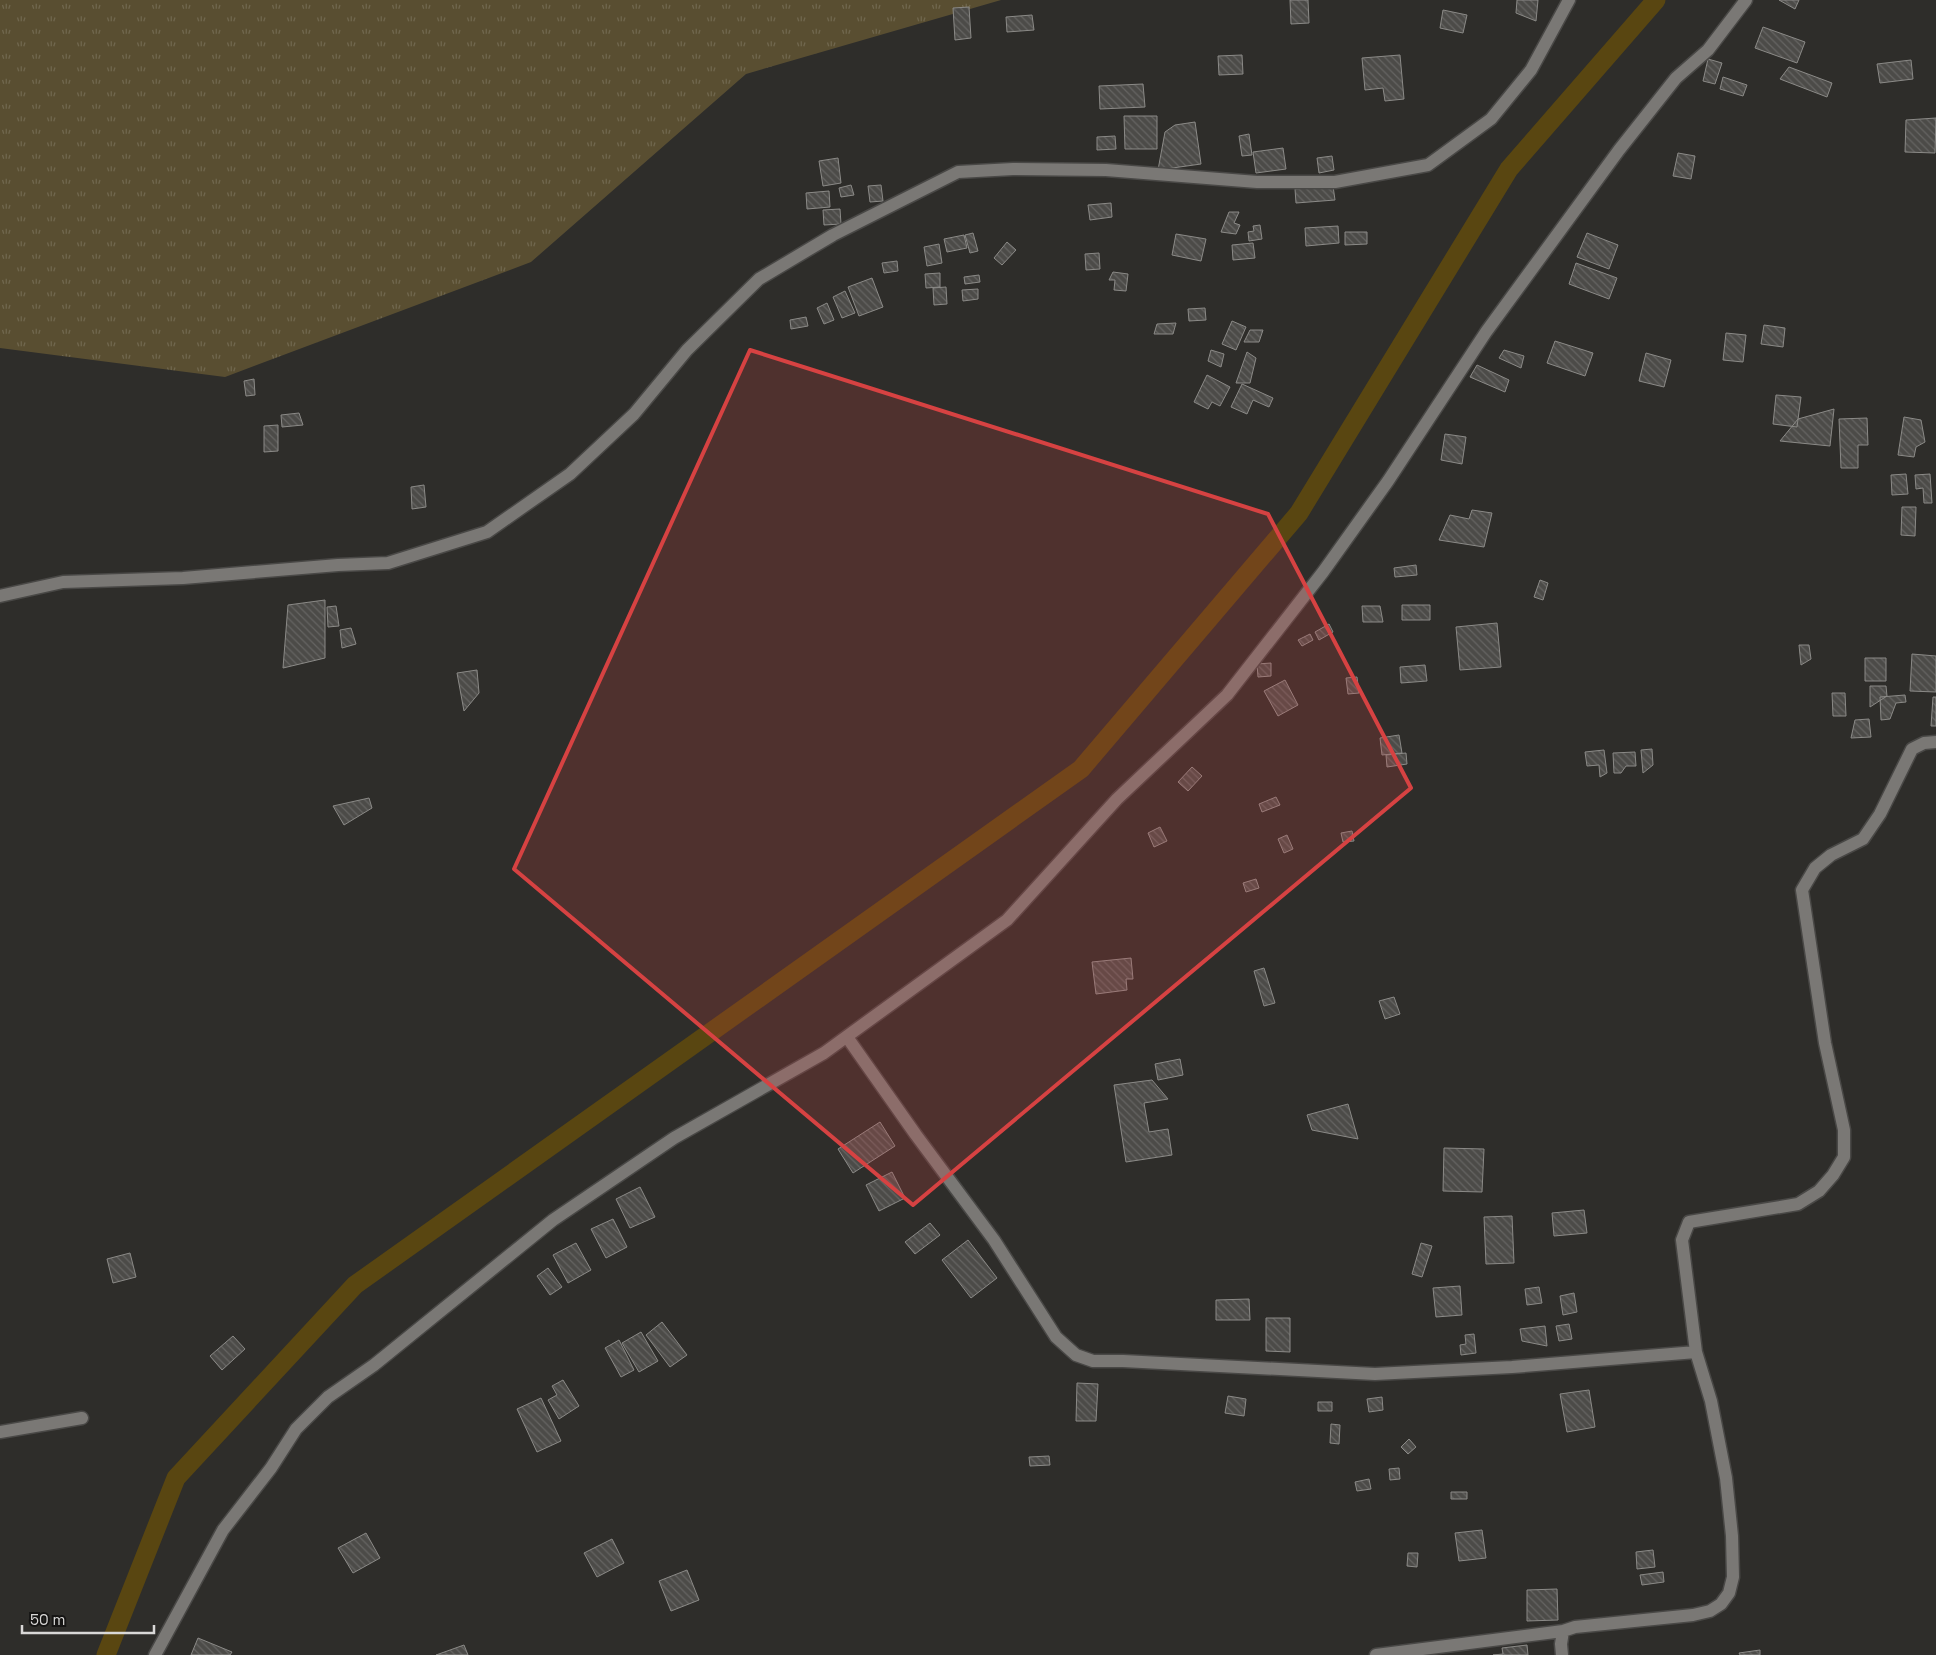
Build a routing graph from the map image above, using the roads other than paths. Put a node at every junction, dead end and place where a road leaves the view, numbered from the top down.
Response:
1 (1569, 0) edge
2 (1746, 0) edge
3 (0, 596) edge
4 (1936, 742) edge
5 (847, 1037) junction
6 (1696, 1352) junction
7 (82, 1418) dead end
8 (0, 1432) edge
9 (1563, 1631) junction
10 (155, 1655) edge
11 (1376, 1655) edge
12 (1562, 1655) edge

1 - 3 street
2 - 5 street
4 - 6 street
5 - 6 street
5 - 10 street
6 - 9 street
7 - 8 street
9 - 11 street
9 - 12 street

